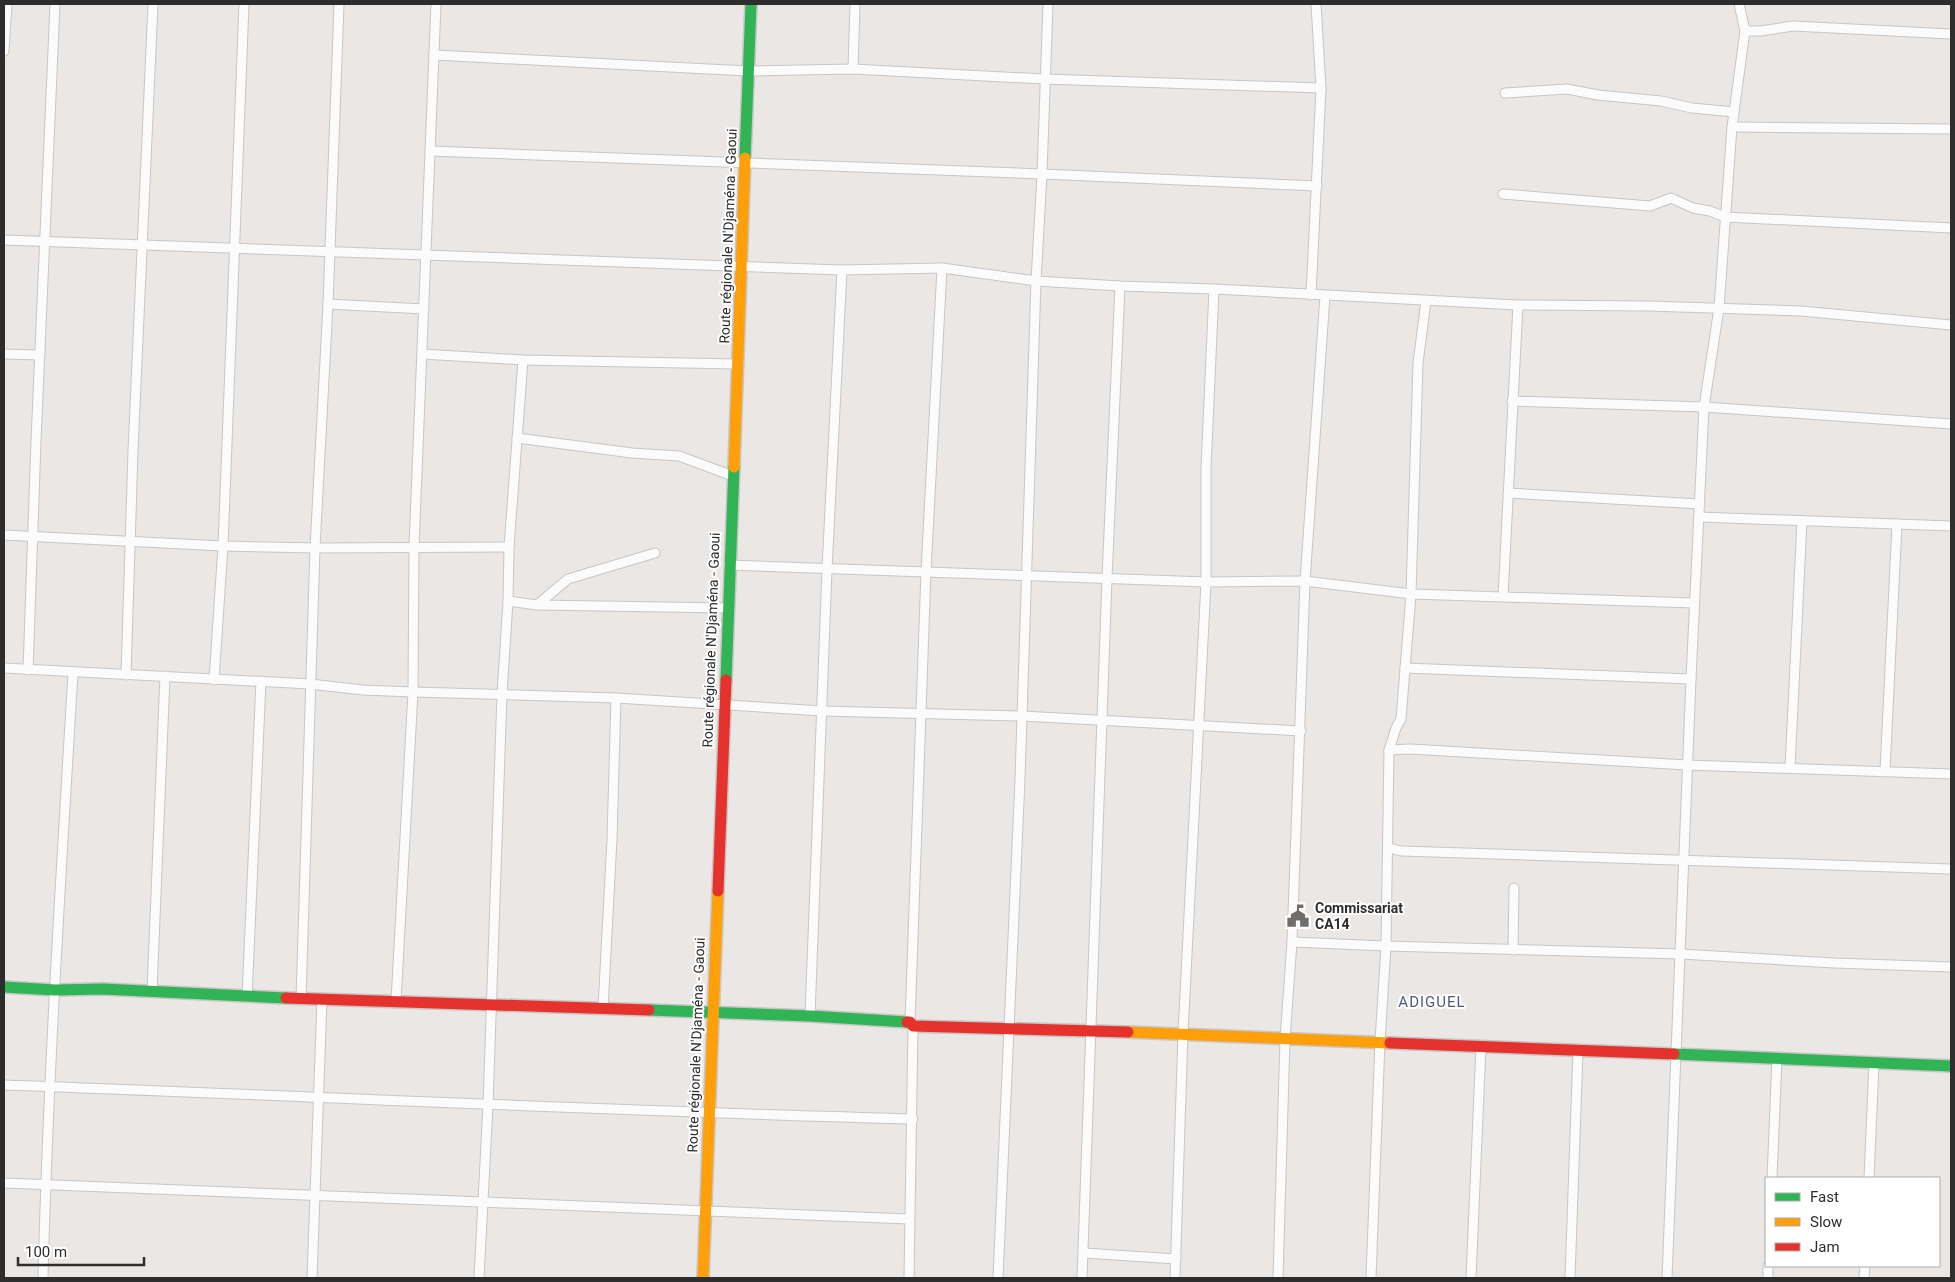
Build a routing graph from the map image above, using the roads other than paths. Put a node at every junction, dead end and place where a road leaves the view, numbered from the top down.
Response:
1 (7, 4) edge
2 (55, 4) edge
3 (153, 4) edge
4 (244, 4) edge
5 (339, 4) edge
6 (436, 4) edge
7 (751, 4) edge
8 (855, 4) edge
9 (1048, 4) edge
10 (1316, 4) edge
11 (1739, 4) edge
12 (1745, 31) junction
13 (1951, 34) edge
14 (4, 36) edge
15 (4, 50) edge
16 (434, 55) junction
17 (853, 69) junction
18 (748, 71) junction
19 (1044, 79) junction
20 (1321, 88) junction
21 (1505, 94) dead end
22 (1734, 112) junction
23 (1732, 126) junction
24 (1951, 129) edge
25 (430, 150) junction
26 (745, 163) junction
27 (1042, 174) junction
28 (1317, 186) junction
29 (1503, 194) dead end
30 (1725, 216) junction
31 (1951, 228) edge
32 (4, 240) edge
33 (45, 242) junction
34 (142, 245) junction
35 (235, 247) junction
36 (329, 251) junction
37 (426, 255) junction
38 (742, 265) junction
39 (942, 268) junction
40 (842, 270) junction
41 (1036, 281) junction
42 (1120, 286) junction
43 (1214, 289) junction
44 (1311, 295) junction
45 (1325, 296) junction
46 (1426, 301) junction
47 (328, 304) junction
48 (1518, 305) junction
49 (424, 308) junction
50 (1719, 308) junction
51 (1951, 324) edge
52 (4, 354) edge
53 (422, 354) junction
54 (40, 355) junction
55 (524, 360) junction
56 (738, 364) junction
57 (1512, 401) junction
58 (1704, 407) junction
59 (1951, 424) edge
60 (517, 438) junction
61 (733, 476) junction
62 (1508, 493) junction
63 (1700, 504) junction
64 (1699, 517) junction
65 (1802, 521) junction
66 (1897, 524) junction
67 (1951, 526) edge
68 (4, 535) edge
69 (32, 537) junction
70 (130, 542) junction
71 (223, 546) junction
72 (414, 546) junction
73 (509, 547) junction
74 (315, 548) junction
75 (655, 553) dead end
76 (729, 565) junction
77 (828, 569) junction
78 (926, 571) junction
79 (1028, 576) junction
80 (1107, 578) junction
81 (1305, 581) junction
82 (1206, 582) junction
83 (1411, 594) junction
84 (1503, 596) junction
85 (508, 601) junction
86 (1694, 603) junction
87 (537, 605) junction
88 (727, 608) junction
89 (4, 668) edge
90 (1405, 668) junction
91 (28, 670) junction
92 (73, 672) junction
93 (126, 675) junction
94 (165, 676) junction
95 (1691, 679) junction
96 (214, 680) junction
97 (261, 681) junction
98 (310, 684) junction
99 (413, 692) junction
100 (502, 694) junction
101 (616, 698) junction
102 (724, 704) junction
103 (822, 711) junction
104 (921, 714) junction
105 (1022, 716) junction
106 (1102, 721) junction
107 (1199, 725) junction
108 (1301, 731) junction
109 (1389, 750) junction
110 (1687, 765) junction
111 (1790, 768) junction
112 (1885, 771) junction
113 (1951, 774) edge
114 (1389, 848) junction
115 (1684, 861) junction
116 (1951, 869) edge
117 (1514, 888) dead end
118 (1292, 942) junction
119 (1386, 946) junction
120 (1513, 950) junction
121 (1681, 954) junction
122 (1951, 967) edge
123 (4, 987) edge
124 (55, 990) junction
125 (152, 991) junction
126 (247, 997) junction
127 (301, 999) junction
128 (322, 1000) junction
129 (396, 1001) junction
130 (491, 1005) junction
131 (603, 1008) junction
132 (714, 1013) junction
133 (810, 1016) junction
134 (912, 1024) junction
135 (1008, 1028) junction
136 (1090, 1030) junction
137 (1183, 1033) junction
138 (1286, 1039) junction
139 (1380, 1041) junction
140 (1480, 1046) junction
141 (1578, 1051) junction
142 (1676, 1054) junction
143 (1777, 1058) junction
144 (1874, 1064) junction
145 (1951, 1066) edge
146 (4, 1085) edge
147 (50, 1087) junction
148 (317, 1096) junction
149 (488, 1105) junction
150 (708, 1114) junction
151 (913, 1119) junction
152 (1772, 1177) edge
153 (1869, 1177) edge
154 (4, 1183) edge
155 (46, 1185) junction
156 (315, 1196) junction
157 (482, 1203) junction
158 (705, 1210) junction
159 (910, 1219) junction
160 (1084, 1253) junction
161 (1176, 1258) junction
162 (43, 1278) edge
163 (312, 1278) edge
164 (479, 1278) edge
165 (703, 1278) edge
166 (909, 1278) edge
167 (998, 1278) edge
168 (1082, 1278) edge
169 (1176, 1278) edge
170 (1278, 1278) edge
171 (1371, 1278) edge
172 (1471, 1278) edge
173 (1570, 1278) edge
174 (1667, 1278) edge

1 - 14 street
2 - 33 street
3 - 34 street
4 - 35 street
5 - 36 street
6 - 16 street
7 - 18 street, Route régionale N'Djaména - Gaoui
8 - 17 street
9 - 19 street
10 - 20 street
11 - 12 street
12 - 13 street
12 - 22 street
14 - 15 street
16 - 18 street
16 - 25 street
17 - 18 street
17 - 19 street
18 - 26 street, Route régionale N'Djaména - Gaoui
19 - 20 street
19 - 27 street
20 - 28 street
21 - 22 street
22 - 23 street
23 - 24 street
23 - 30 street
25 - 26 street
25 - 37 street
26 - 27 street
26 - 38 street, Route régionale N'Djaména - Gaoui
27 - 28 street
27 - 41 street
28 - 44 street
29 - 30 street
30 - 31 street
30 - 50 street
32 - 33 street
33 - 34 street
33 - 54 street
34 - 35 street
34 - 70 street
35 - 36 street
35 - 71 street
36 - 37 street
36 - 47 street
37 - 38 street
37 - 49 street
38 - 40 street
38 - 56 street, Route régionale N'Djaména - Gaoui
39 - 40 street
39 - 41 street
39 - 78 street
40 - 77 street
41 - 42 street
41 - 79 street
42 - 43 street
42 - 80 street
43 - 44 street
43 - 82 street
44 - 45 street
45 - 46 street
45 - 81 street
46 - 48 street
46 - 83 street
47 - 49 street
47 - 74 street
48 - 50 street
48 - 57 street
49 - 53 street
50 - 51 street
50 - 58 street
52 - 54 street
53 - 55 street
53 - 72 street
54 - 69 street
55 - 56 street
55 - 60 street
56 - 61 street, Route régionale N'Djaména - Gaoui
57 - 58 street
57 - 62 street
58 - 59 street
58 - 63 street
60 - 61 street
60 - 73 street
61 - 76 street, Route régionale N'Djaména - Gaoui
62 - 63 street
62 - 84 street
63 - 64 street
64 - 65 street
64 - 86 street
65 - 66 street
65 - 111 street
66 - 67 street
66 - 112 street
68 - 69 street
69 - 70 street
69 - 91 street
70 - 71 street
70 - 93 street
71 - 74 street
71 - 96 street
72 - 73 street
72 - 74 street
72 - 99 street
73 - 85 street
74 - 98 street
75 - 87 street
76 - 77 street
76 - 88 street, Route régionale N'Djaména - Gaoui
77 - 78 street
77 - 103 street
78 - 79 street
78 - 104 street
79 - 80 street
79 - 105 street
80 - 82 street
80 - 106 street
81 - 82 street
81 - 83 street
81 - 108 street
82 - 107 street
83 - 84 street
83 - 90 street
84 - 86 street
85 - 87 street
85 - 100 street
86 - 95 street
87 - 88 street
88 - 102 street, Route régionale N'Djaména - Gaoui
89 - 91 street
90 - 95 street
90 - 109 street
91 - 92 street
92 - 93 street
92 - 124 street
93 - 94 street
94 - 96 street
94 - 125 street
95 - 110 street
96 - 97 street
97 - 98 street
97 - 126 street
98 - 99 street
98 - 127 street
99 - 100 street
99 - 129 street
100 - 101 street
100 - 130 street
101 - 102 street
101 - 131 street
102 - 103 street
102 - 132 street, Route régionale N'Djaména - Gaoui
103 - 104 street
103 - 133 street
104 - 105 street
104 - 134 street
105 - 106 street
105 - 135 street
106 - 107 street
106 - 136 street
107 - 108 street
107 - 137 street
108 - 118 street
109 - 110 street
109 - 114 street
110 - 111 street
110 - 115 street
111 - 112 street
112 - 113 street
114 - 115 street
114 - 119 street
115 - 116 street
115 - 121 street
117 - 120 street
118 - 119 street
118 - 138 street
119 - 120 street
119 - 139 street
120 - 121 street
121 - 122 street
121 - 142 street
123 - 124 street
124 - 125 street
124 - 147 street
125 - 126 street
126 - 127 street
127 - 128 street
128 - 129 street
128 - 148 street
129 - 130 street
130 - 131 street
130 - 149 street
131 - 132 street
132 - 133 street
132 - 150 street, Route régionale N'Djaména - Gaoui
133 - 134 street
134 - 135 street
134 - 151 street
135 - 136 street
135 - 167 street
136 - 137 street
136 - 160 street
137 - 138 street
137 - 161 street
138 - 139 street
138 - 170 street
139 - 140 street
139 - 171 street
140 - 141 street
140 - 172 street
141 - 142 street
141 - 173 street
142 - 143 street
142 - 174 street
143 - 144 street
143 - 152 street
144 - 145 street
144 - 153 street
146 - 147 street
147 - 148 street
147 - 155 street
148 - 149 street
148 - 156 street
149 - 150 street
149 - 157 street
150 - 151 street
150 - 158 street, Route régionale N'Djaména - Gaoui
151 - 159 street
154 - 155 street
155 - 156 street
155 - 162 street
156 - 157 street
156 - 163 street
157 - 158 street
157 - 164 street
158 - 159 street
158 - 165 street, Route régionale N'Djaména - Gaoui
159 - 166 street
160 - 161 street
160 - 168 street
161 - 169 street

